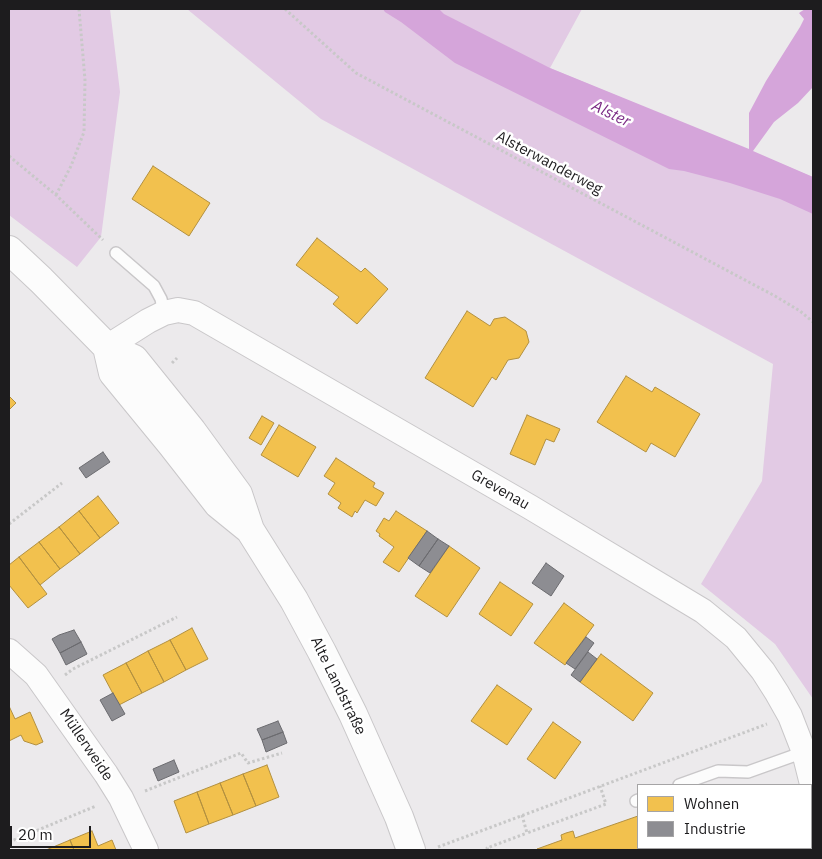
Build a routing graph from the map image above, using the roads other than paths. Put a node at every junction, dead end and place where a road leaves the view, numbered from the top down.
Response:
1 (9, 250) edge
2 (116, 253) road end
3 (164, 313) junction
4 (107, 347) junction
5 (9, 651) edge
6 (804, 752) junction
7 (682, 784) edge
8 (813, 788) edge
9 (146, 850) edge
10 (411, 850) edge

1 - 4 main road
2 - 3 lane
3 - 4 street, Grevenau
3 - 6 street, Grevenau
4 - 10 main road, Alte Landstraße
5 - 9 street, Müllerweide
6 - 7 lane
6 - 8 street, Grevenau

